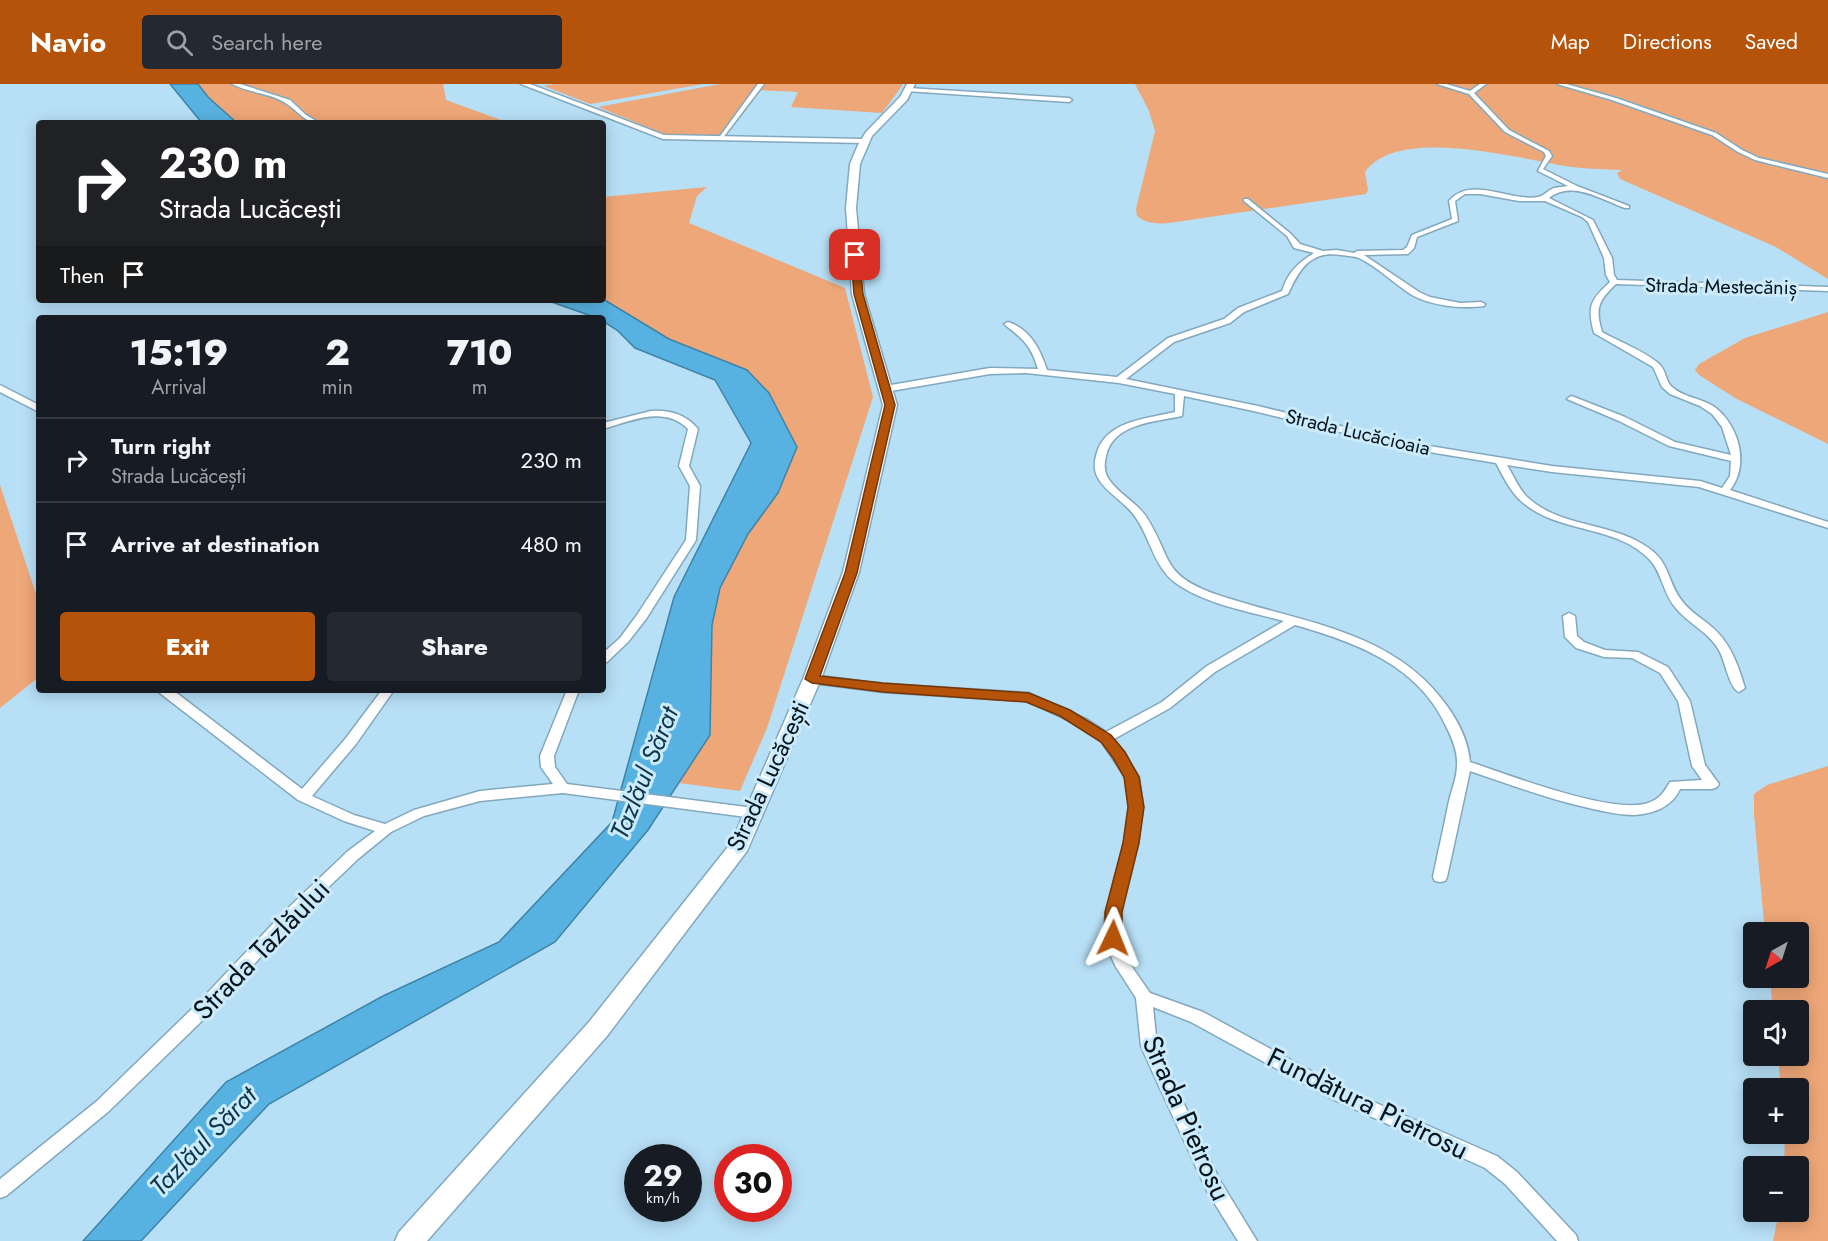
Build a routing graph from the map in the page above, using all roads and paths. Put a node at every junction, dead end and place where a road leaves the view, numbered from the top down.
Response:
1 (235, 84) edge
2 (524, 84) edge
3 (761, 84) edge
4 (1483, 84) edge
5 (1560, 84) edge
6 (1443, 85) edge
7 (910, 87) edge
8 (1477, 88) junction
9 (1471, 93) junction
10 (1069, 100) dead end
11 (311, 120) edge
12 (720, 138) junction
13 (864, 141) junction
14 (1828, 176) edge
15 (1575, 187) junction
16 (1545, 199) junction
17 (1246, 200) dead end
18 (1627, 207) dead end
19 (1324, 252) junction
20 (1344, 252) junction
21 (1614, 282) junction
22 (1828, 289) edge
23 (1480, 304) dead end
24 (1008, 324) dead end
25 (1043, 370) junction
26 (1119, 380) junction
27 (0, 388) edge
28 (885, 389) junction
29 (1180, 392) junction
30 (1571, 399) dead end
31 (36, 407) edge
32 (606, 425) edge
33 (1737, 459) junction
34 (1500, 460) junction
35 (1725, 490) junction
36 (1828, 525) edge
37 (1569, 616) dead end
38 (1293, 621) junction
39 (606, 656) edge
40 (812, 679) junction
41 (1739, 688) dead end
42 (167, 693) edge
43 (386, 693) edge
44 (572, 693) edge
45 (1106, 738) junction
46 (1464, 765) junction
47 (562, 788) junction
48 (303, 797) junction
49 (754, 813) junction
50 (386, 829) junction
51 (1440, 877) dead end
52 (1144, 996) junction
53 (0, 1190) edge
54 (409, 1241) edge
55 (1248, 1241) edge
56 (1569, 1241) edge

1 - 11 street
2 - 12 street
3 - 12 street
4 - 8 street
5 - 14 street
6 - 8 street
6 - 9 street
7 - 10 street
7 - 13 main road
8 - 9 street
9 - 15 street
12 - 13 street
13 - 28 main road, Strada Lucăcești
15 - 16 street
15 - 18 street
16 - 20 street
16 - 21 street
17 - 19 street
19 - 20 street
19 - 26 street
20 - 23 street
21 - 22 street, Strada Mestecăniș
21 - 33 street
24 - 25 street
25 - 26 street, Strada Lucăcioaia
25 - 28 street, Strada Lucăcioaia
26 - 29 street, Strada Lucăcioaia
27 - 31 street
28 - 40 main road, Strada Lucăcești
29 - 34 street, Strada Lucăcioaia
29 - 38 street
30 - 33 street
32 - 39 street
33 - 35 street
34 - 35 street, Strada Lucăcioaia
34 - 41 street
35 - 36 street, Strada Lucăcioaia
37 - 46 street
38 - 45 street
38 - 46 street
40 - 45 street, Strada Pietrosu
40 - 49 main road, Strada Lucăcești
42 - 48 street
43 - 48 street
44 - 47 street
45 - 52 street, Strada Pietrosu
46 - 51 street
47 - 49 street, Strada Tazlăului
47 - 50 street, Strada Tazlăului
48 - 50 street
49 - 54 main road, Strada Lucăcești
50 - 53 street, Strada Tazlăului
52 - 55 street, Strada Pietrosu
52 - 56 street, Fundătura Pietrosu

